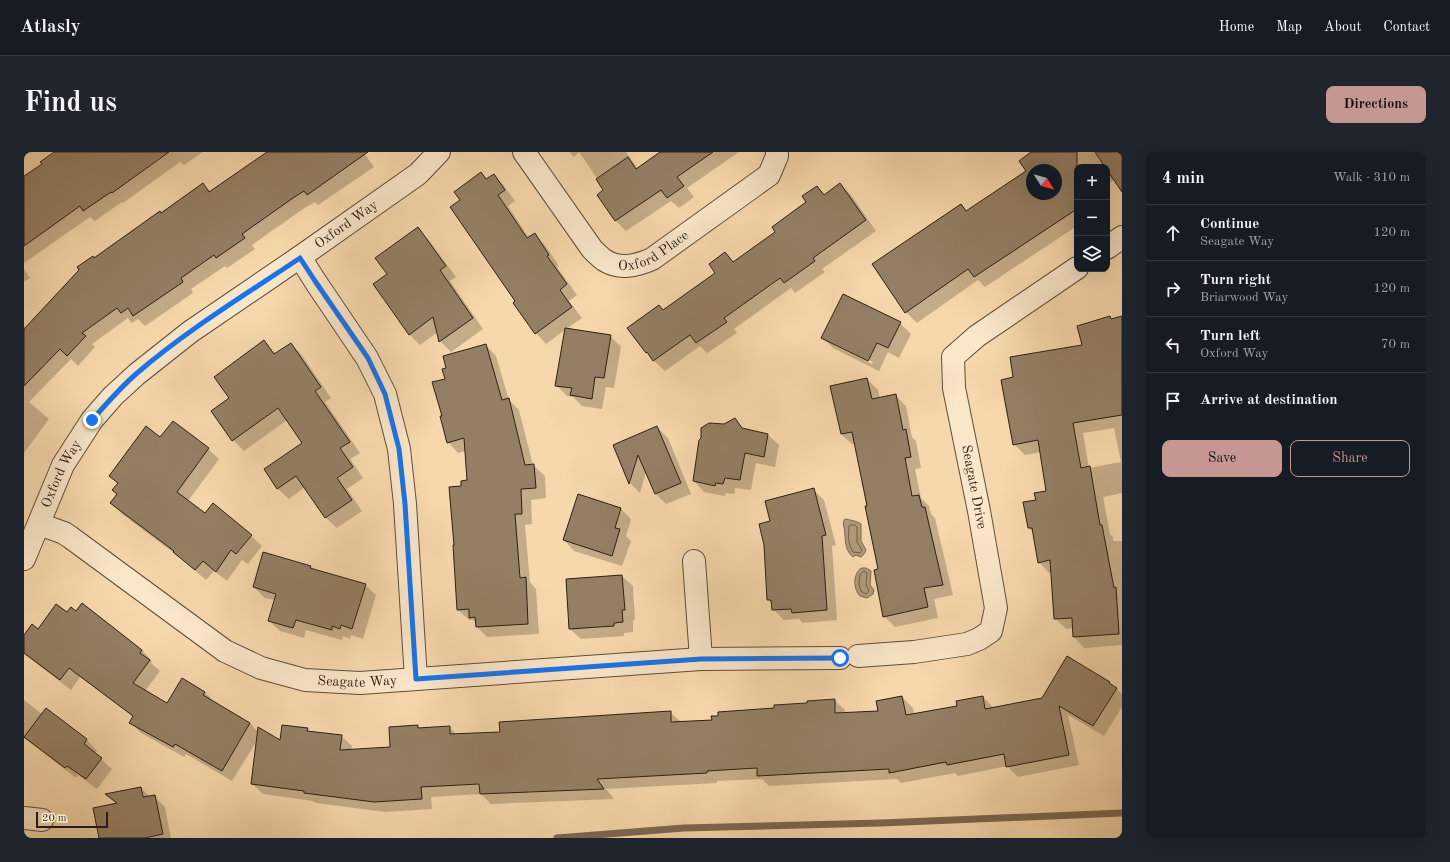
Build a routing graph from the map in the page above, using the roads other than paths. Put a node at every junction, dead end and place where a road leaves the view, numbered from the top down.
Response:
1 (439, 152) edge
2 (524, 152) edge
3 (777, 152) edge
4 (300, 258) junction
5 (1074, 270) edge
6 (39, 524) junction
7 (24, 559) edge
8 (694, 561) dead end
9 (849, 657) joint
10 (701, 659) junction
11 (416, 679) junction

1 - 4 street, Oxford Way
2 - 3 street, Oxford Place
4 - 6 street, Oxford Way
4 - 11 street
5 - 9 street, Seagate Drive
6 - 7 street, Oxford Way
6 - 11 street, Seagate Way
8 - 10 street
9 - 10 street, Seagate Way
10 - 11 street, Seagate Way

